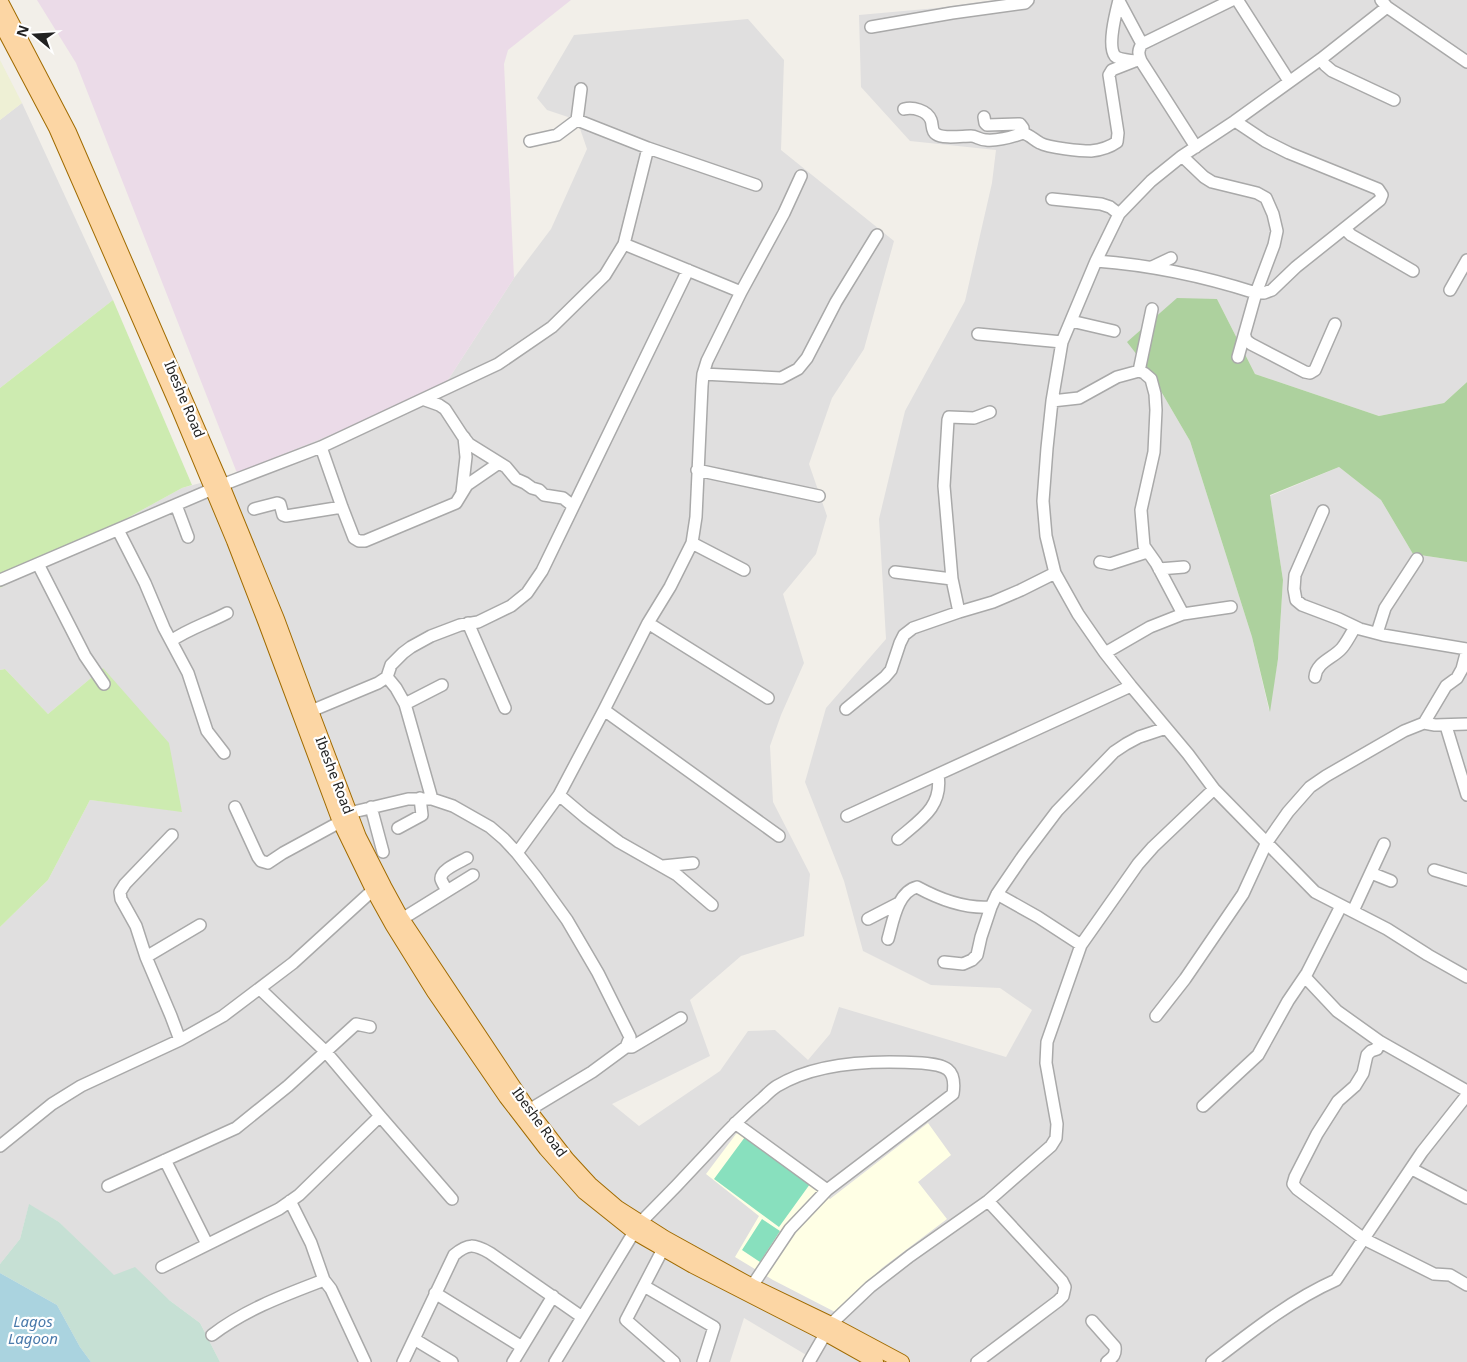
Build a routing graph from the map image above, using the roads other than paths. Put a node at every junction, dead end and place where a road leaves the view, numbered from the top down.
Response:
1 (0, 0) edge
2 (1028, 0) edge
3 (1232, 0) edge
4 (1236, 0) edge
5 (1119, 1) edge
6 (1384, 4) edge
7 (0, 22) edge
8 (871, 27) dead end
9 (1142, 44) junction
10 (1321, 59) junction
11 (1138, 61) junction
12 (1467, 62) edge
13 (1289, 81) junction
14 (581, 89) dead end
15 (1394, 100) dead end
16 (904, 109) dead end
17 (984, 117) dead end
18 (577, 120) junction
19 (1235, 121) junction
20 (1023, 133) junction
21 (530, 141) dead end
22 (1196, 147) junction
23 (648, 148) junction
24 (1182, 156) junction
25 (802, 176) dead end
26 (756, 185) dead end
27 (1052, 199) dead end
28 (1119, 214) junction
29 (1345, 229) junction
30 (877, 236) dead end
31 (624, 244) junction
32 (1171, 258) dead end
33 (1467, 260) edge
34 (1096, 261) junction
35 (1152, 267) junction
36 (688, 270) junction
37 (1413, 271) dead end
38 (1450, 290) dead end
39 (741, 292) junction
40 (1256, 293) junction
41 (1152, 308) dead end
42 (1071, 321) junction
43 (1335, 324) dead end
44 (1114, 331) dead end
45 (978, 334) dead end
46 (1245, 336) junction
47 (1062, 342) junction
48 (1238, 357) dead end
49 (1139, 371) junction
50 (703, 374) junction
51 (424, 400) junction
52 (1052, 401) junction
53 (990, 412) dead end
54 (464, 437) junction
55 (321, 448) junction
56 (499, 463) junction
57 (697, 470) junction
58 (217, 488) junction
59 (462, 494) junction
60 (819, 496) dead end
61 (176, 505) junction
62 (573, 506) junction
63 (342, 507) junction
64 (254, 508) dead end
65 (1323, 511) dead end
66 (118, 530) junction
67 (188, 537) dead end
68 (692, 543) junction
69 (1148, 552) junction
70 (1417, 559) dead end
71 (1100, 562) dead end
72 (38, 564) junction
73 (1184, 568) dead end
74 (1159, 569) junction
75 (744, 570) dead end
76 (895, 572) dead end
77 (1055, 573) junction
78 (952, 579) junction
79 (0, 580) edge
80 (1231, 607) dead end
81 (959, 612) junction
82 (227, 613) dead end
83 (1183, 614) junction
84 (468, 623) junction
85 (648, 623) junction
86 (1355, 627) junction
87 (1377, 633) junction
88 (171, 641) junction
89 (1467, 650) edge
90 (1105, 653) junction
91 (387, 677) junction
92 (1315, 677) dead end
93 (104, 684) dead end
94 (442, 685) dead end
95 (1131, 686) junction
96 (768, 698) dead end
97 (404, 704) junction
98 (505, 708) dead end
99 (846, 709) dead end
100 (604, 710) junction
101 (311, 711) junction
102 (1424, 723) junction
103 (1467, 724) edge
104 (1446, 726) junction
105 (1166, 728) junction
106 (224, 754) dead end
107 (938, 774) junction
108 (1214, 789) junction
109 (559, 795) junction
110 (1467, 795) edge
111 (420, 798) junction
112 (432, 799) junction
113 (235, 807) dead end
114 (371, 807) junction
115 (847, 816) dead end
116 (345, 818) junction
117 (398, 828) dead end
118 (172, 835) dead end
119 (779, 836) dead end
120 (898, 839) dead end
121 (1266, 842) junction
122 (1384, 844) dead end
123 (383, 852) dead end
124 (517, 854) junction
125 (466, 858) dead end
126 (693, 863) dead end
127 (661, 866) junction
128 (1434, 870) dead end
129 (1371, 873) junction
130 (473, 875) dead end
131 (1467, 880) edge
132 (1391, 881) dead end
133 (378, 888) junction
134 (447, 891) junction
135 (997, 894) junction
136 (899, 903) junction
137 (712, 905) dead end
138 (1341, 906) junction
139 (991, 907) junction
140 (1352, 911) junction
141 (402, 919) junction
142 (868, 919) dead end
143 (200, 925) dead end
144 (888, 939) dead end
145 (1081, 945) junction
146 (146, 957) junction
147 (944, 962) dead end
148 (1305, 977) junction
149 (1467, 977) edge
150 (260, 989) junction
151 (1156, 1016) dead end
152 (681, 1018) dead end
153 (370, 1027) dead end
154 (180, 1040) junction
155 (1379, 1041) junction
156 (626, 1047) junction
157 (326, 1052) junction
158 (1467, 1090) edge
159 (1467, 1095) edge
160 (1203, 1106) dead end
161 (529, 1110) junction
162 (380, 1116) junction
163 (735, 1123) junction
164 (0, 1146) edge
165 (165, 1160) junction
166 (1412, 1169) junction
167 (108, 1186) dead end
168 (827, 1190) junction
169 (1467, 1198) edge
170 (452, 1199) dead end
171 (290, 1201) junction
172 (988, 1201) junction
173 (637, 1228) junction
174 (1364, 1239) junction
175 (207, 1244) junction
176 (663, 1249) junction
177 (162, 1267) dead end
178 (324, 1280) junction
179 (1467, 1285) edge
180 (644, 1286) junction
181 (752, 1286) junction
182 (436, 1294) junction
183 (553, 1296) junction
184 (582, 1317) junction
185 (1092, 1321) dead end
186 (828, 1329) junction
187 (212, 1335) dead end
188 (414, 1339) junction
189 (522, 1346) junction
190 (366, 1362) edge
191 (403, 1362) edge
192 (452, 1362) edge
193 (513, 1362) edge
194 (555, 1362) edge
195 (674, 1362) edge
196 (703, 1362) edge
197 (809, 1362) edge
198 (876, 1362) edge
199 (902, 1362) edge
200 (977, 1362) edge
201 (1107, 1362) edge
202 (1212, 1362) edge

1 - 58 main road, Ibeshe Road
2 - 8 street
3 - 9 street
4 - 13 street
5 - 9 street
5 - 11 street
6 - 10 street
6 - 12 street
7 - 58 main road, Ibeshe Road
9 - 11 street
10 - 13 street
10 - 15 street
11 - 20 street
11 - 22 street
13 - 19 street
14 - 18 street
16 - 20 street
17 - 20 street
18 - 21 street
18 - 23 street
19 - 22 street
19 - 29 street
22 - 24 street
23 - 26 street
23 - 31 street
24 - 28 street
24 - 40 street
25 - 39 street
27 - 28 street
28 - 34 street
29 - 37 street
29 - 40 street
30 - 50 street
31 - 36 street
31 - 51 street
32 - 35 street
33 - 38 street
34 - 35 street
34 - 42 street
35 - 40 street
36 - 39 street
36 - 62 street
39 - 50 street
40 - 46 street
41 - 49 street
42 - 44 street
42 - 47 street
43 - 46 street
45 - 47 street
46 - 48 street
47 - 52 street
49 - 52 street
49 - 69 street
50 - 57 street
51 - 54 street
51 - 55 street
52 - 77 street
53 - 78 street
54 - 56 street
54 - 59 street
55 - 58 street
55 - 63 street
56 - 59 street
56 - 62 street
57 - 60 street
57 - 68 street
58 - 61 street
58 - 101 main road, Ibeshe Road
58 - 116 main road, Ibeshe Road
59 - 63 street
61 - 66 street
61 - 67 street
62 - 84 street
63 - 64 street
65 - 86 street
66 - 72 street
66 - 88 street
68 - 75 street
68 - 85 street
69 - 71 street
69 - 74 street
70 - 87 street
72 - 79 street
72 - 93 street
73 - 74 street
74 - 83 street
76 - 78 street
77 - 81 street
77 - 90 street
78 - 81 street
80 - 83 street
81 - 99 street
82 - 88 street
83 - 90 street
84 - 91 street
84 - 98 street
85 - 96 street
85 - 100 street
86 - 87 street
86 - 92 street
87 - 89 street
88 - 106 street
89 - 102 street
90 - 95 street
91 - 97 street
91 - 101 street
94 - 97 street
95 - 105 street
95 - 107 street
97 - 112 street
100 - 109 street
100 - 119 street
101 - 116 main road, Ibeshe Road
102 - 104 street
102 - 121 street
103 - 104 street
104 - 110 street
105 - 108 street
105 - 135 street
107 - 115 street
107 - 120 street
108 - 121 street
108 - 145 street
109 - 124 street
109 - 127 street
111 - 112 street
111 - 114 street
111 - 117 street
112 - 124 street
113 - 116 street
114 - 116 street
114 - 123 street
116 - 133 main road, Ibeshe Road
118 - 146 street
121 - 138 street
121 - 151 street
122 - 129 street
124 - 156 street
125 - 134 street
126 - 127 street
127 - 137 street
128 - 131 street
129 - 132 street
129 - 140 street
130 - 134 street
133 - 141 main road, Ibeshe Road
133 - 150 street
133 - 173 main road, Ibeshe Road
134 - 141 street
135 - 139 street
135 - 145 street
136 - 139 street
136 - 142 street
136 - 144 street
138 - 140 street
138 - 148 street
139 - 147 street
140 - 149 street
141 - 161 main road, Ibeshe Road
143 - 146 street
145 - 172 street
146 - 154 street
148 - 155 street
148 - 160 street
150 - 154 street
150 - 157 street
152 - 156 street
153 - 157 street
154 - 164 street
155 - 158 street
155 - 174 street
156 - 161 street
157 - 162 street
157 - 165 street
159 - 166 street
161 - 173 main road, Ibeshe Road
162 - 170 street
162 - 171 street
163 - 168 street
163 - 168 street
163 - 173 street
165 - 167 street
165 - 175 street
166 - 169 street
166 - 174 street
168 - 181 street
171 - 175 street
171 - 178 street
172 - 186 street
172 - 200 street
173 - 176 main road, Ibeshe Road
173 - 181 main road, Ibeshe Road
173 - 184 street
174 - 179 street
174 - 202 street
175 - 177 street
176 - 180 street
176 - 186 main road, Ibeshe Road
178 - 187 street
178 - 190 street
180 - 195 street
180 - 196 street
181 - 186 main road, Ibeshe Road
182 - 183 street
182 - 188 street
182 - 189 street
183 - 184 street
183 - 189 street
184 - 194 street
185 - 201 street
186 - 197 street
186 - 198 main road, Ibeshe Road
186 - 199 main road, Ibeshe Road
188 - 191 street
188 - 192 street
189 - 193 street

